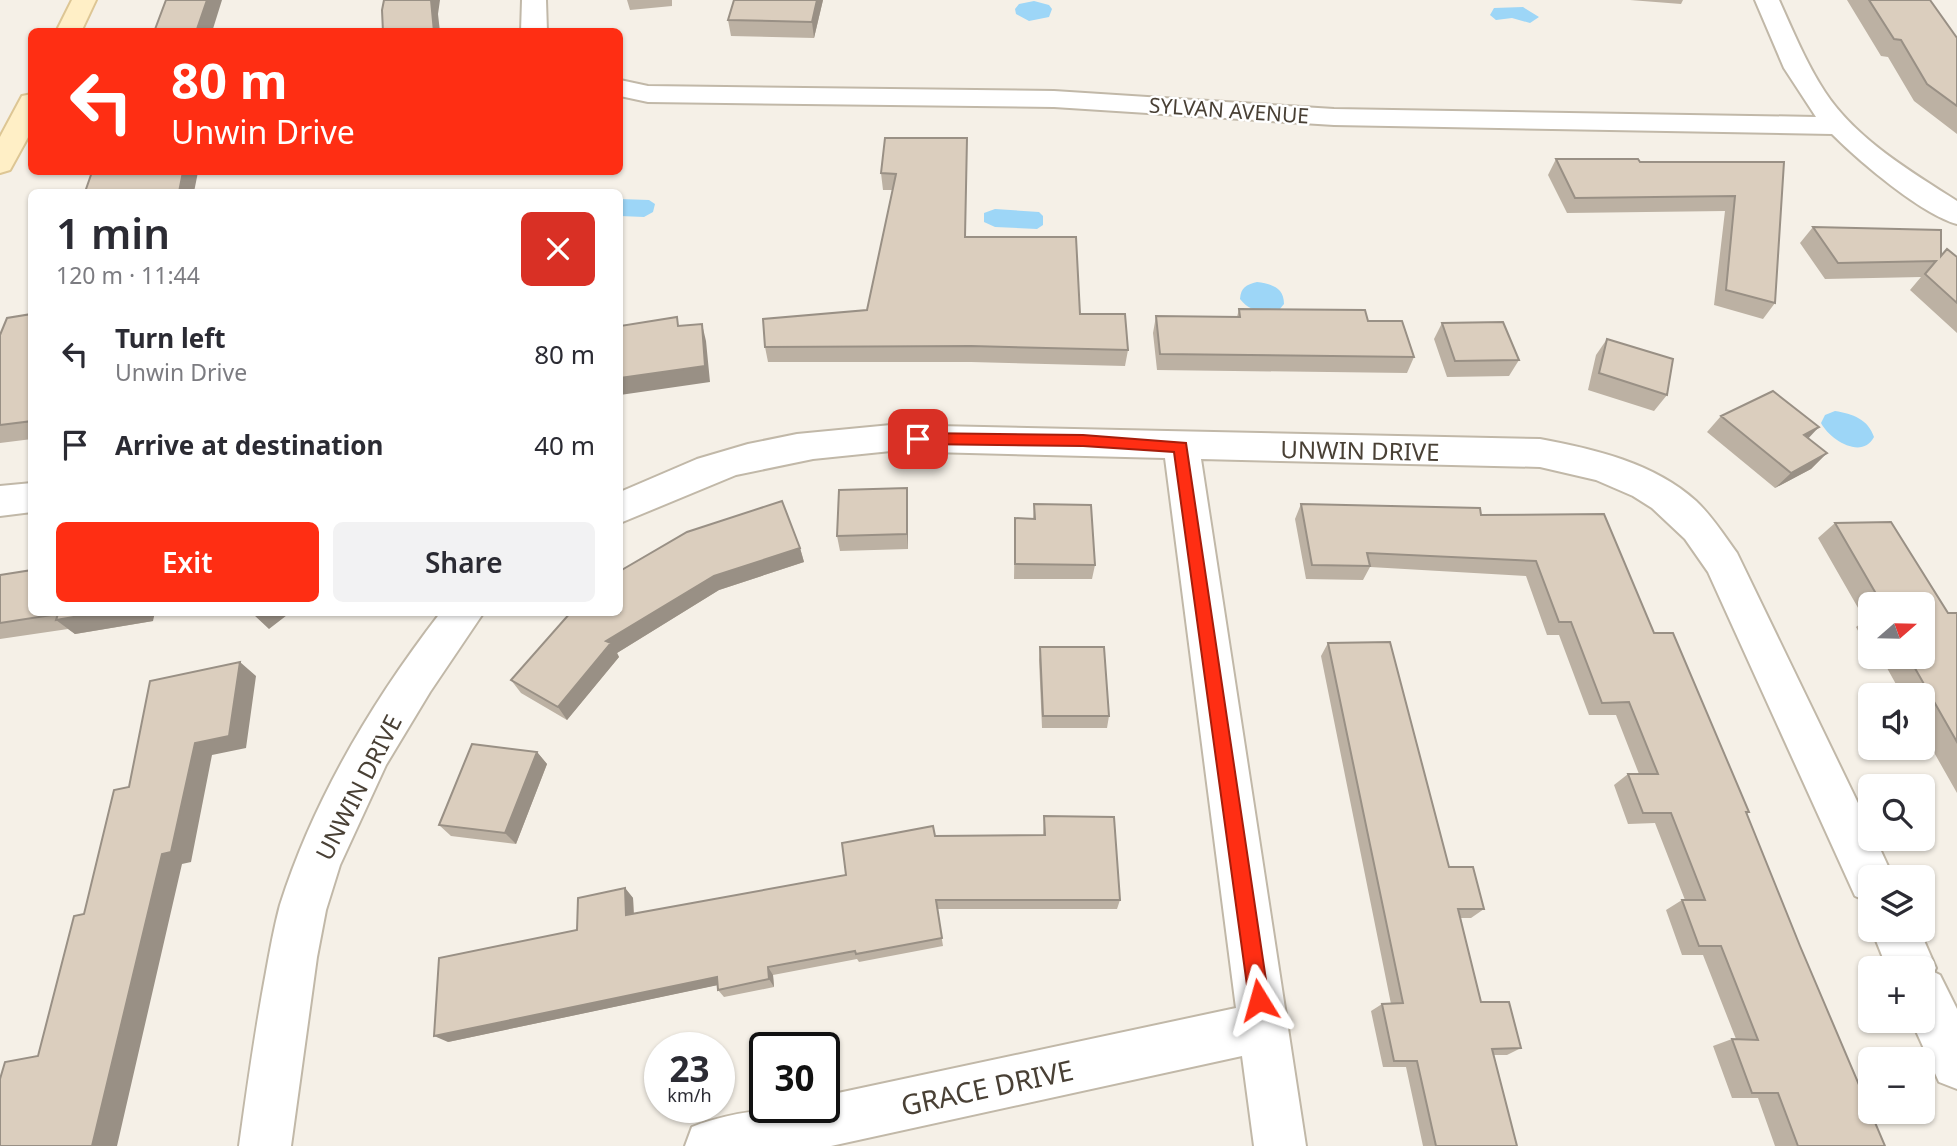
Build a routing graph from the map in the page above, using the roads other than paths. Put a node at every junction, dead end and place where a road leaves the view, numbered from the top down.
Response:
1 (84, 0) edge
2 (534, 0) edge
3 (1767, 0) edge
4 (70, 28) edge
5 (534, 28) edge
6 (623, 89) edge
7 (28, 110) edge
8 (1839, 126) junction
9 (0, 164) edge
10 (1957, 214) edge
11 (1181, 447) junction
12 (28, 497) edge
13 (0, 501) edge
14 (623, 507) edge
15 (462, 616) edge
16 (1864, 865) edge
17 (1935, 1017) edge
18 (1263, 1027) junction
19 (1957, 1064) edge
20 (264, 1146) edge
21 (711, 1146) edge
22 (1280, 1146) edge

1 - 4 main road
2 - 5 street
3 - 8 street
6 - 8 street, SYLVAN AVENUE
7 - 9 main road
8 - 10 street
11 - 14 street, UNWIN DRIVE
11 - 16 street, UNWIN DRIVE
11 - 18 street
12 - 13 street
15 - 20 street, UNWIN DRIVE
17 - 19 street
18 - 21 street, GRACE DRIVE
18 - 22 street

